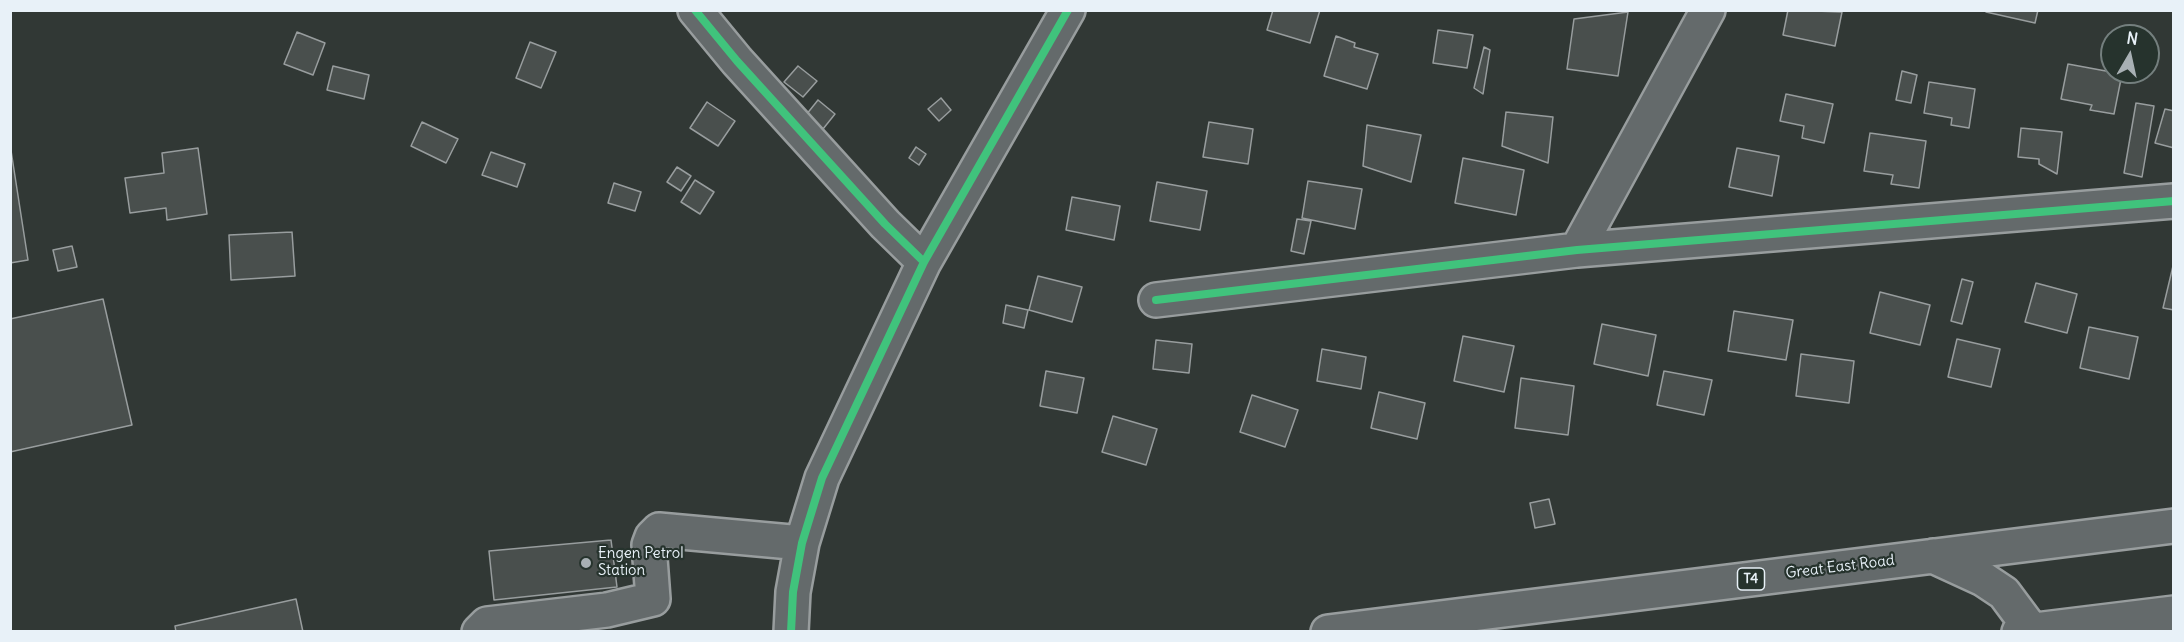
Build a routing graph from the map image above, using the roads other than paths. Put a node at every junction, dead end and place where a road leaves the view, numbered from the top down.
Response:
1 (695, 10) edge
2 (1068, 10) edge
3 (1708, 10) edge
4 (2174, 201) edge
5 (1577, 250) junction
6 (924, 262) junction
7 (1156, 300) dead end
8 (2174, 526) edge
9 (802, 543) junction
10 (1933, 556) junction
11 (2174, 613) edge
12 (609, 621) edge
13 (2097, 627) edge
14 (2028, 631) edge
15 (479, 632) edge
16 (790, 632) edge
17 (1328, 632) edge

1 - 6 street
2 - 6 street
3 - 5 street
4 - 5 street
5 - 7 street
6 - 9 street
8 - 10 street, Great East Road / T4
9 - 12 street
9 - 16 street
10 - 14 street
10 - 17 street, Great East Road / T4
11 - 13 street
12 - 15 street
13 - 14 street

